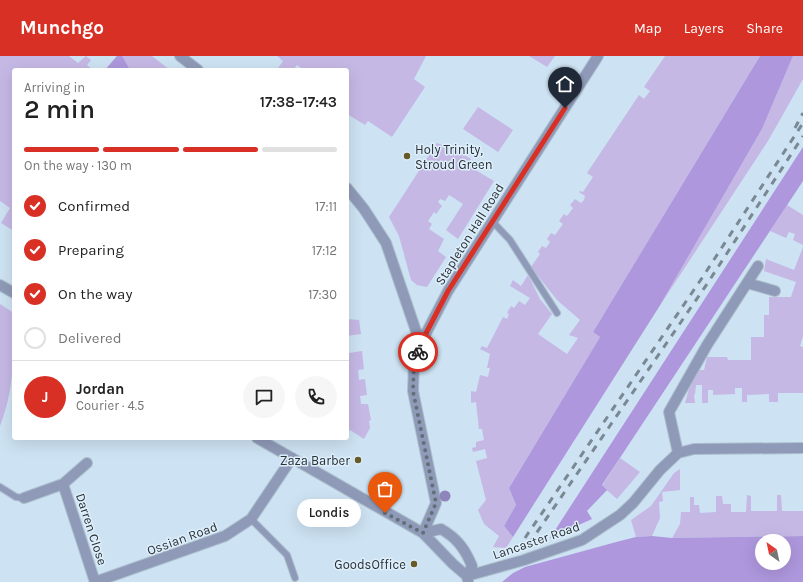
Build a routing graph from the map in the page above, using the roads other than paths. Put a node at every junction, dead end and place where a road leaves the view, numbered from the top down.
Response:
1 (180, 56) edge
2 (598, 56) edge
3 (195, 68) edge
4 (349, 191) edge
5 (492, 221) junction
6 (758, 266) dead end
7 (748, 283) junction
8 (0, 285) edge
9 (775, 291) dead end
10 (12, 292) edge
11 (557, 313) dead end
12 (423, 339) junction
13 (260, 440) edge
14 (803, 448) edge
15 (678, 453) junction
16 (292, 458) junction
17 (87, 463) dead end
18 (63, 484) junction
19 (0, 487) edge
20 (24, 498) joint
21 (251, 519) junction
22 (423, 533) junction
23 (296, 578) dead end
24 (467, 579) edge
25 (95, 582) edge

1 - 3 street
2 - 5 street, Stapleton Hall Road
4 - 12 street
5 - 11 lane
5 - 12 street, Stapleton Hall Road
6 - 7 street
7 - 9 street
7 - 15 street
8 - 10 street
12 - 22 street, Stapleton Hall Road
13 - 16 street
14 - 15 street
15 - 24 street, Lancaster Road
16 - 21 street, Ossian Road
16 - 22 street
17 - 18 street, Darren Close
18 - 20 street, Darren Close
18 - 25 street, Darren Close
19 - 20 lane
21 - 23 lane
21 - 25 street, Ossian Road
22 - 24 street
22 - 24 street

